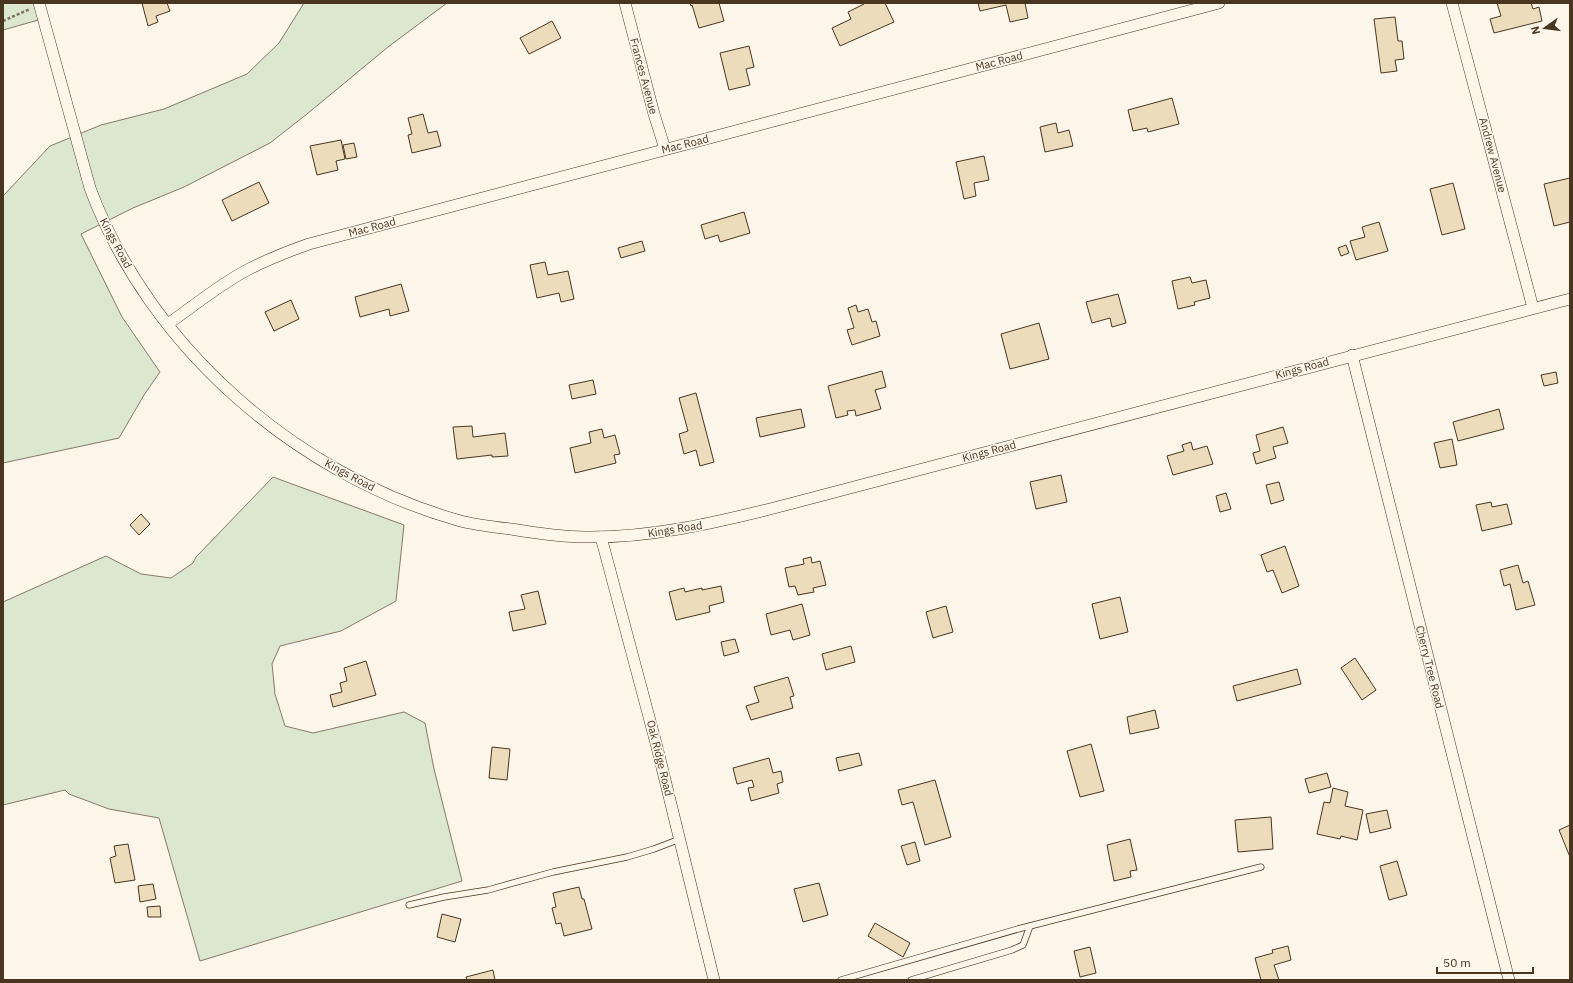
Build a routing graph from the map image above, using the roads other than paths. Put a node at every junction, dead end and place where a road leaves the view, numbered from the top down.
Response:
1 (625, 3) edge
2 (1219, 3) edge
3 (1452, 3) edge
4 (39, 4) edge
5 (665, 149) junction
6 (1570, 299) edge
7 (1533, 308) junction
8 (168, 324) junction
9 (1352, 355) junction
10 (601, 537) junction
11 (680, 838) junction
12 (1261, 867) dead end
13 (409, 905) dead end
14 (1030, 926) junction
15 (714, 980) edge
16 (841, 980) edge
17 (911, 980) edge
18 (1509, 980) edge

1 - 5 street, Frances Avenue
2 - 5 street, Mac Road
3 - 7 street, Andrew Avenue
4 - 8 street, Kings Road
5 - 8 street, Mac Road
6 - 7 street, Kings Road
7 - 9 street, Kings Road
8 - 10 street, Kings Road
9 - 10 street, Kings Road
9 - 18 street, Cherry Tree Road
10 - 11 street, Oak Ridge Road
11 - 13 lane
11 - 15 street, Oak Ridge Road
12 - 14 lane
14 - 16 lane
14 - 17 lane

